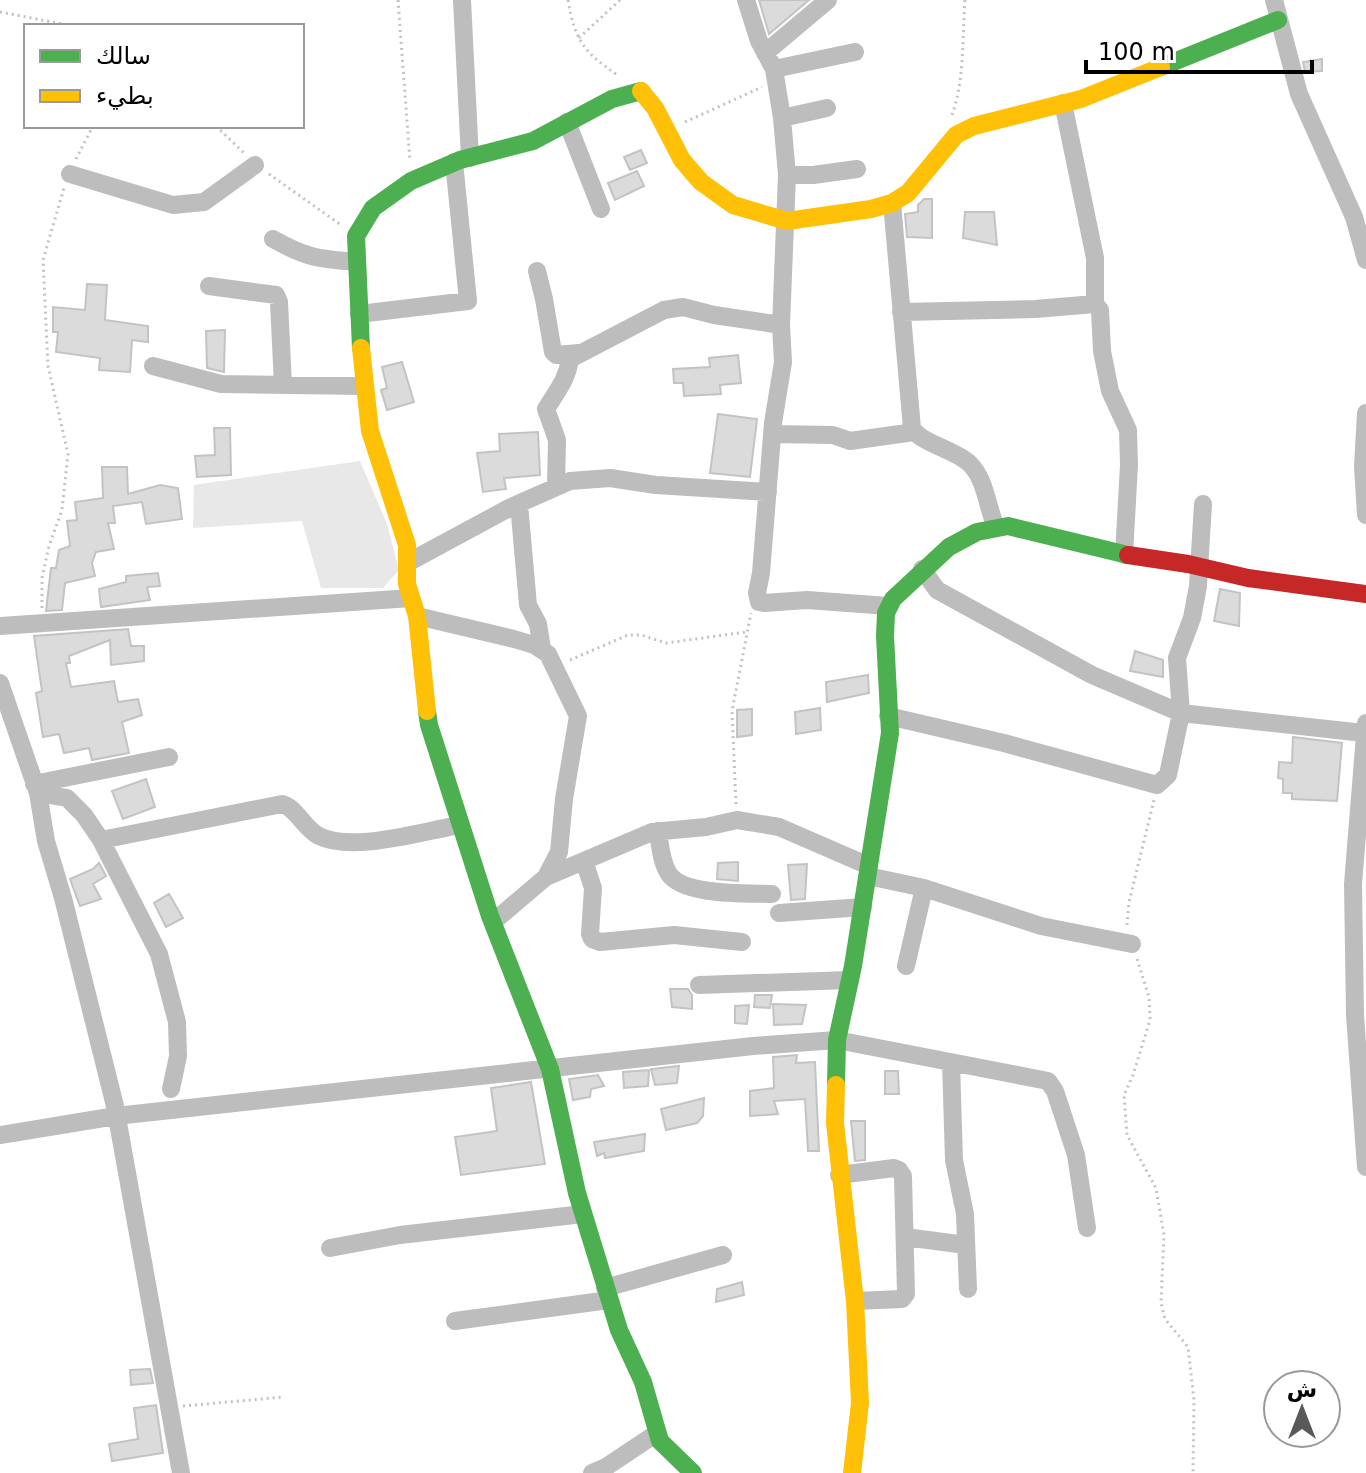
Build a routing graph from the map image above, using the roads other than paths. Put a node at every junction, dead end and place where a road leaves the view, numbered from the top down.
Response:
1 (462, 0) edge
2 (746, 0) edge
3 (828, 0) edge
4 (1274, 0) edge
5 (1278, 20) junction
6 (855, 52) dead end
7 (772, 68) junction
8 (1063, 103) junction
9 (827, 108) dead end
10 (782, 118) junction
11 (567, 122) junction
12 (462, 160) junction
13 (255, 165) road end
14 (857, 169) dead end
15 (70, 174) road end
16 (787, 175) junction
17 (892, 203) junction
18 (601, 209) dead end
19 (787, 221) junction
20 (273, 239) dead end
21 (1366, 260) edge
22 (357, 262) junction
23 (537, 271) dead end
24 (209, 286) dead end
25 (1095, 304) junction
26 (901, 312) junction
27 (359, 314) junction
28 (781, 325) junction
29 (579, 353) junction
30 (153, 366) dead end
31 (283, 385) junction
32 (364, 386) junction
33 (1366, 413) edge
34 (914, 432) junction
35 (772, 434) junction
36 (556, 486) junction
37 (768, 492) junction
38 (519, 504) junction
39 (1203, 504) dead end
40 (1366, 515) edge
41 (996, 527) junction
42 (1124, 555) junction
43 (409, 562) junction
44 (1200, 567) junction
45 (922, 569) junction
46 (1366, 594) edge
47 (888, 606) junction
48 (414, 607) junction
49 (0, 626) edge
50 (542, 649) junction
51 (0, 683) edge
52 (1181, 713) junction
53 (888, 716) junction
54 (1365, 728) edge
55 (169, 757) dead end
56 (36, 788) junction
57 (460, 825) junction
58 (658, 831) junction
59 (101, 840) junction
60 (584, 861) junction
61 (869, 871) junction
62 (546, 877) junction
63 (924, 888) junction
64 (772, 894) dead end
65 (863, 907) junction
66 (779, 913) dead end
67 (493, 922) junction
68 (742, 942) dead end
69 (1132, 944) road end
70 (906, 966) dead end
71 (850, 980) junction
72 (699, 985) dead end
73 (837, 1040) junction
74 (951, 1062) junction
75 (550, 1069) junction
76 (171, 1089) dead end
77 (116, 1116) junction
78 (0, 1135) edge
79 (1366, 1167) edge
80 (839, 1175) junction
81 (583, 1214) junction
82 (1087, 1228) dead end
83 (905, 1237) junction
84 (966, 1245) junction
85 (330, 1248) dead end
86 (723, 1255) dead end
87 (968, 1289) dead end
88 (607, 1294) junction
89 (855, 1301) junction
90 (455, 1321) dead end
91 (657, 1433) junction
92 (181, 1473) edge
93 (592, 1473) edge
94 (693, 1473) edge
95 (852, 1473) edge

1 - 12 street
2 - 7 street
3 - 7 street
4 - 5 street
5 - 8 street
5 - 21 street
6 - 7 street
7 - 10 street
8 - 17 street
8 - 25 street
9 - 10 street
10 - 16 street
11 - 12 street
11 - 18 street
11 - 19 street
12 - 22 street
12 - 27 street
13 - 15 street
14 - 16 street
16 - 19 street
17 - 19 street
17 - 26 street
19 - 28 street
20 - 22 street
22 - 27 street
23 - 29 street
24 - 31 street
25 - 26 street
25 - 42 street
26 - 34 street
27 - 32 street
28 - 29 street
28 - 35 street
29 - 36 street
30 - 31 street
31 - 32 street
32 - 43 street
33 - 40 street
34 - 35 street
34 - 41 street
35 - 37 street
36 - 37 street
36 - 38 street
37 - 47 street
38 - 43 street
38 - 50 street
39 - 44 street
41 - 42 street
41 - 45 street
42 - 44 street
43 - 48 street
44 - 46 street
44 - 52 street
45 - 47 street
45 - 52 street
47 - 53 street
48 - 49 street
48 - 50 street
48 - 57 street
50 - 62 street
51 - 56 street
52 - 53 street
52 - 54 street
53 - 61 street
54 - 79 street
55 - 56 street
56 - 59 street
56 - 77 street
57 - 59 street
57 - 67 street
58 - 60 street
58 - 61 street
58 - 64 street
59 - 76 street
60 - 62 street
60 - 68 street
61 - 63 street
61 - 65 street
62 - 67 street
63 - 69 street
63 - 70 street
65 - 66 street
65 - 71 street
67 - 75 street
71 - 72 street
71 - 73 street
73 - 74 street
73 - 75 street
73 - 80 street
74 - 82 street
74 - 84 street
75 - 77 street
75 - 81 street
77 - 78 street
77 - 92 street
80 - 83 street
80 - 89 street
81 - 85 street
81 - 88 street
83 - 84 street
83 - 89 street
84 - 87 street
86 - 88 street
88 - 90 street
88 - 91 street
89 - 95 street
91 - 93 street
91 - 94 street

